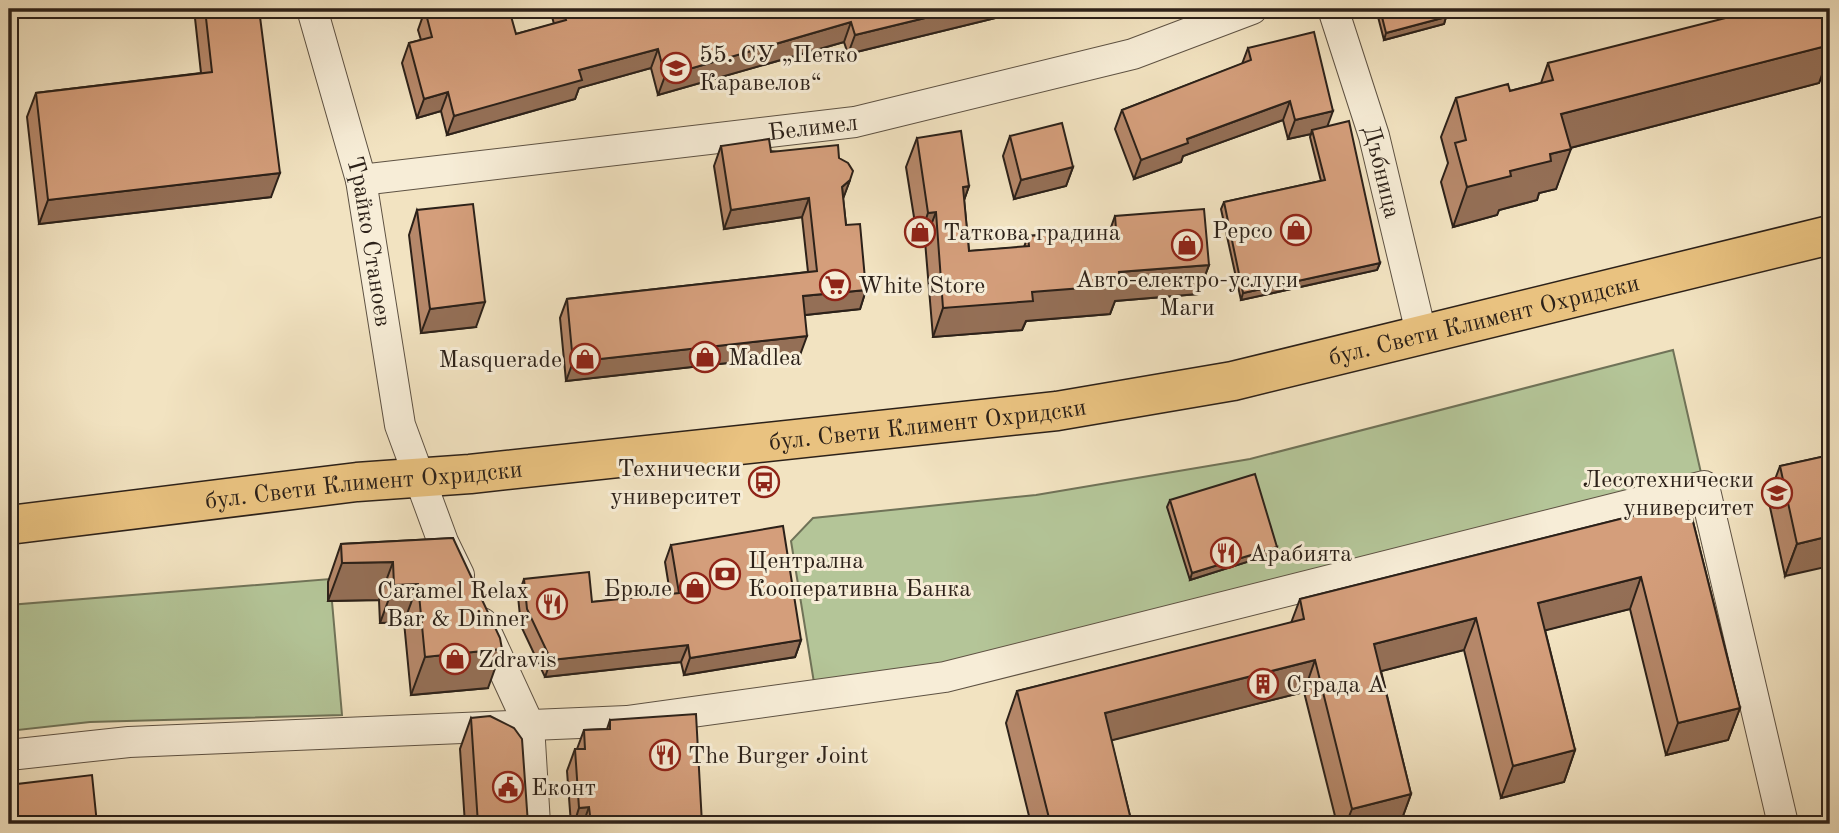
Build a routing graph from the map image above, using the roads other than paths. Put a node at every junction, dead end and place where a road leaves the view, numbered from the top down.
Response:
1 (312, 9) edge
2 (1252, 9) edge
3 (1334, 9) edge
4 (361, 180) junction
5 (1830, 235) edge
6 (1422, 337) junction
7 (419, 477) junction
8 (9, 525) edge
9 (529, 725) junction
10 (9, 755) edge
11 (535, 824) edge
12 (1783, 824) edge

1 - 4 street, Трайко Станоев
2 - 4 street, Белимел
3 - 6 street, Дъбница
4 - 7 street, Трайко Станоев
5 - 6 main road, бул. Свети Климент Охридски
6 - 7 main road, бул. Свети Климент Охридски
7 - 8 main road, бул. Свети Климент Охридски
7 - 9 street, Трайко Станоев
9 - 10 street
9 - 11 street
9 - 12 street

